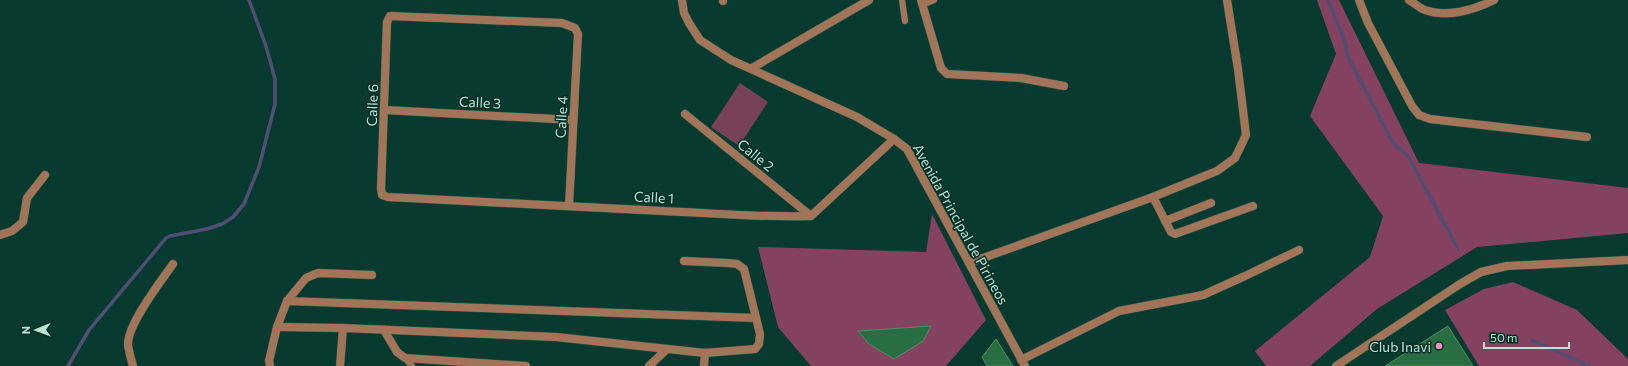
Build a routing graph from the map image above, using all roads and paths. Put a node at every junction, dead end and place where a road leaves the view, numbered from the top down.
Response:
1 (682, 0) edge
2 (869, 0) edge
3 (902, 0) edge
4 (934, 0) edge
5 (1227, 0) edge
6 (1359, 0) edge
7 (1409, 0) edge
8 (1494, 0) edge
9 (921, 3) edge
10 (390, 16) joint
11 (905, 21) dead end
12 (752, 68) junction
13 (1064, 86) dead end
14 (385, 110) junction
15 (685, 114) dead end
16 (573, 120) junction
17 (1588, 137) dead end
18 (894, 138) junction
19 (45, 175) dead end
20 (382, 195) joint
21 (1153, 197) junction
22 (1211, 203) dead end
23 (569, 206) junction
24 (1253, 206) dead end
25 (811, 216) junction
26 (1165, 221) junction
27 (0, 235) edge
28 (1299, 250) dead end
29 (1628, 260) edge
30 (684, 261) dead end
31 (969, 263) junction
32 (173, 264) dead end
33 (372, 275) dead end
34 (287, 301) junction
35 (756, 318) junction
36 (277, 327) junction
37 (344, 328) junction
38 (384, 330) junction
39 (667, 349) junction
40 (705, 353) junction
41 (405, 358) junction
42 (1023, 363) edge
43 (133, 366) edge
44 (270, 366) edge
45 (340, 366) edge
46 (412, 366) edge
47 (526, 366) edge
48 (649, 366) edge
49 (704, 366) edge
50 (1336, 366) edge

1 - 12 street, Avenida Principal de Pirineos
2 - 12 street
3 - 11 lane
4 - 9 lane
5 - 21 street
6 - 17 street
7 - 8 street
9 - 13 street
10 - 14 street, Calle 6
10 - 16 street, Calle 4
12 - 18 street, Avenida Principal de Pirineos
14 - 16 street, Calle 3
14 - 20 street, Calle 6
15 - 25 street, Calle 2
16 - 23 street, Calle 4
18 - 25 street
18 - 31 street, Avenida Principal de Pirineos
19 - 27 street
20 - 23 street, Calle 1
21 - 26 street
21 - 31 street
22 - 26 street
23 - 25 street, Calle 1
24 - 26 street
28 - 42 street
29 - 50 street
30 - 35 street
31 - 42 street, Avenida Principal de Pirineos
32 - 43 street
33 - 34 street
34 - 35 street
34 - 36 street
35 - 40 street
36 - 37 street
36 - 44 street
37 - 38 street
37 - 45 street
38 - 39 street
38 - 41 street
39 - 40 street
39 - 48 street
40 - 49 street
41 - 46 lane
41 - 47 street

